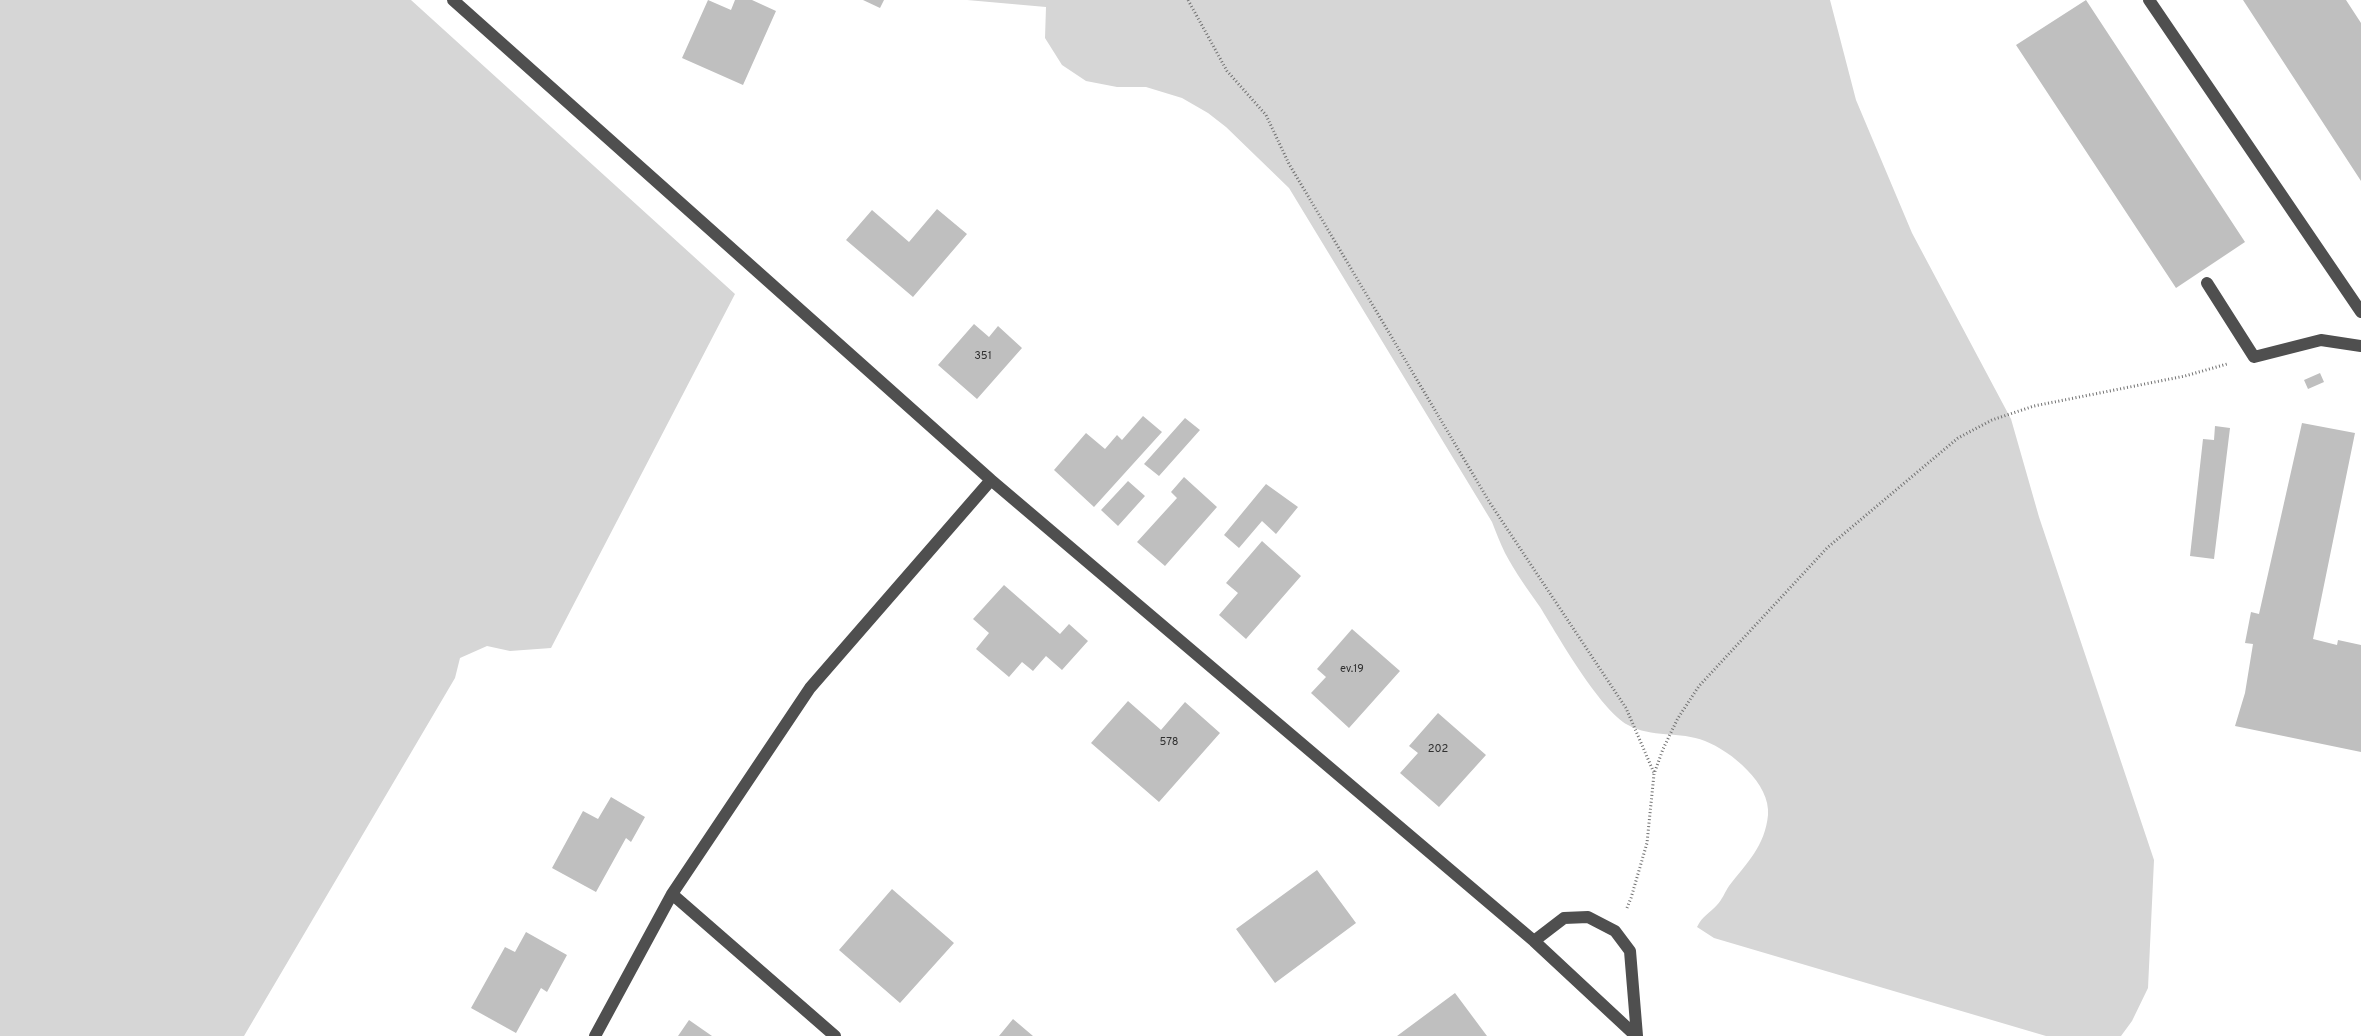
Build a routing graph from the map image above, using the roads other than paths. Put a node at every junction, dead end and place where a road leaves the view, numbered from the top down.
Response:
1 (453, 0) edge
2 (2149, 0) edge
3 (2207, 283) dead end
4 (2361, 312) edge
5 (2361, 346) edge
6 (992, 480) junction
7 (672, 894) junction
8 (1534, 941) junction
9 (595, 1036) edge
10 (835, 1036) edge
11 (1636, 1036) edge

1 - 6 street
2 - 4 street
3 - 5 street
6 - 7 street
6 - 8 street
7 - 9 street
7 - 10 street
8 - 11 street
8 - 11 street

